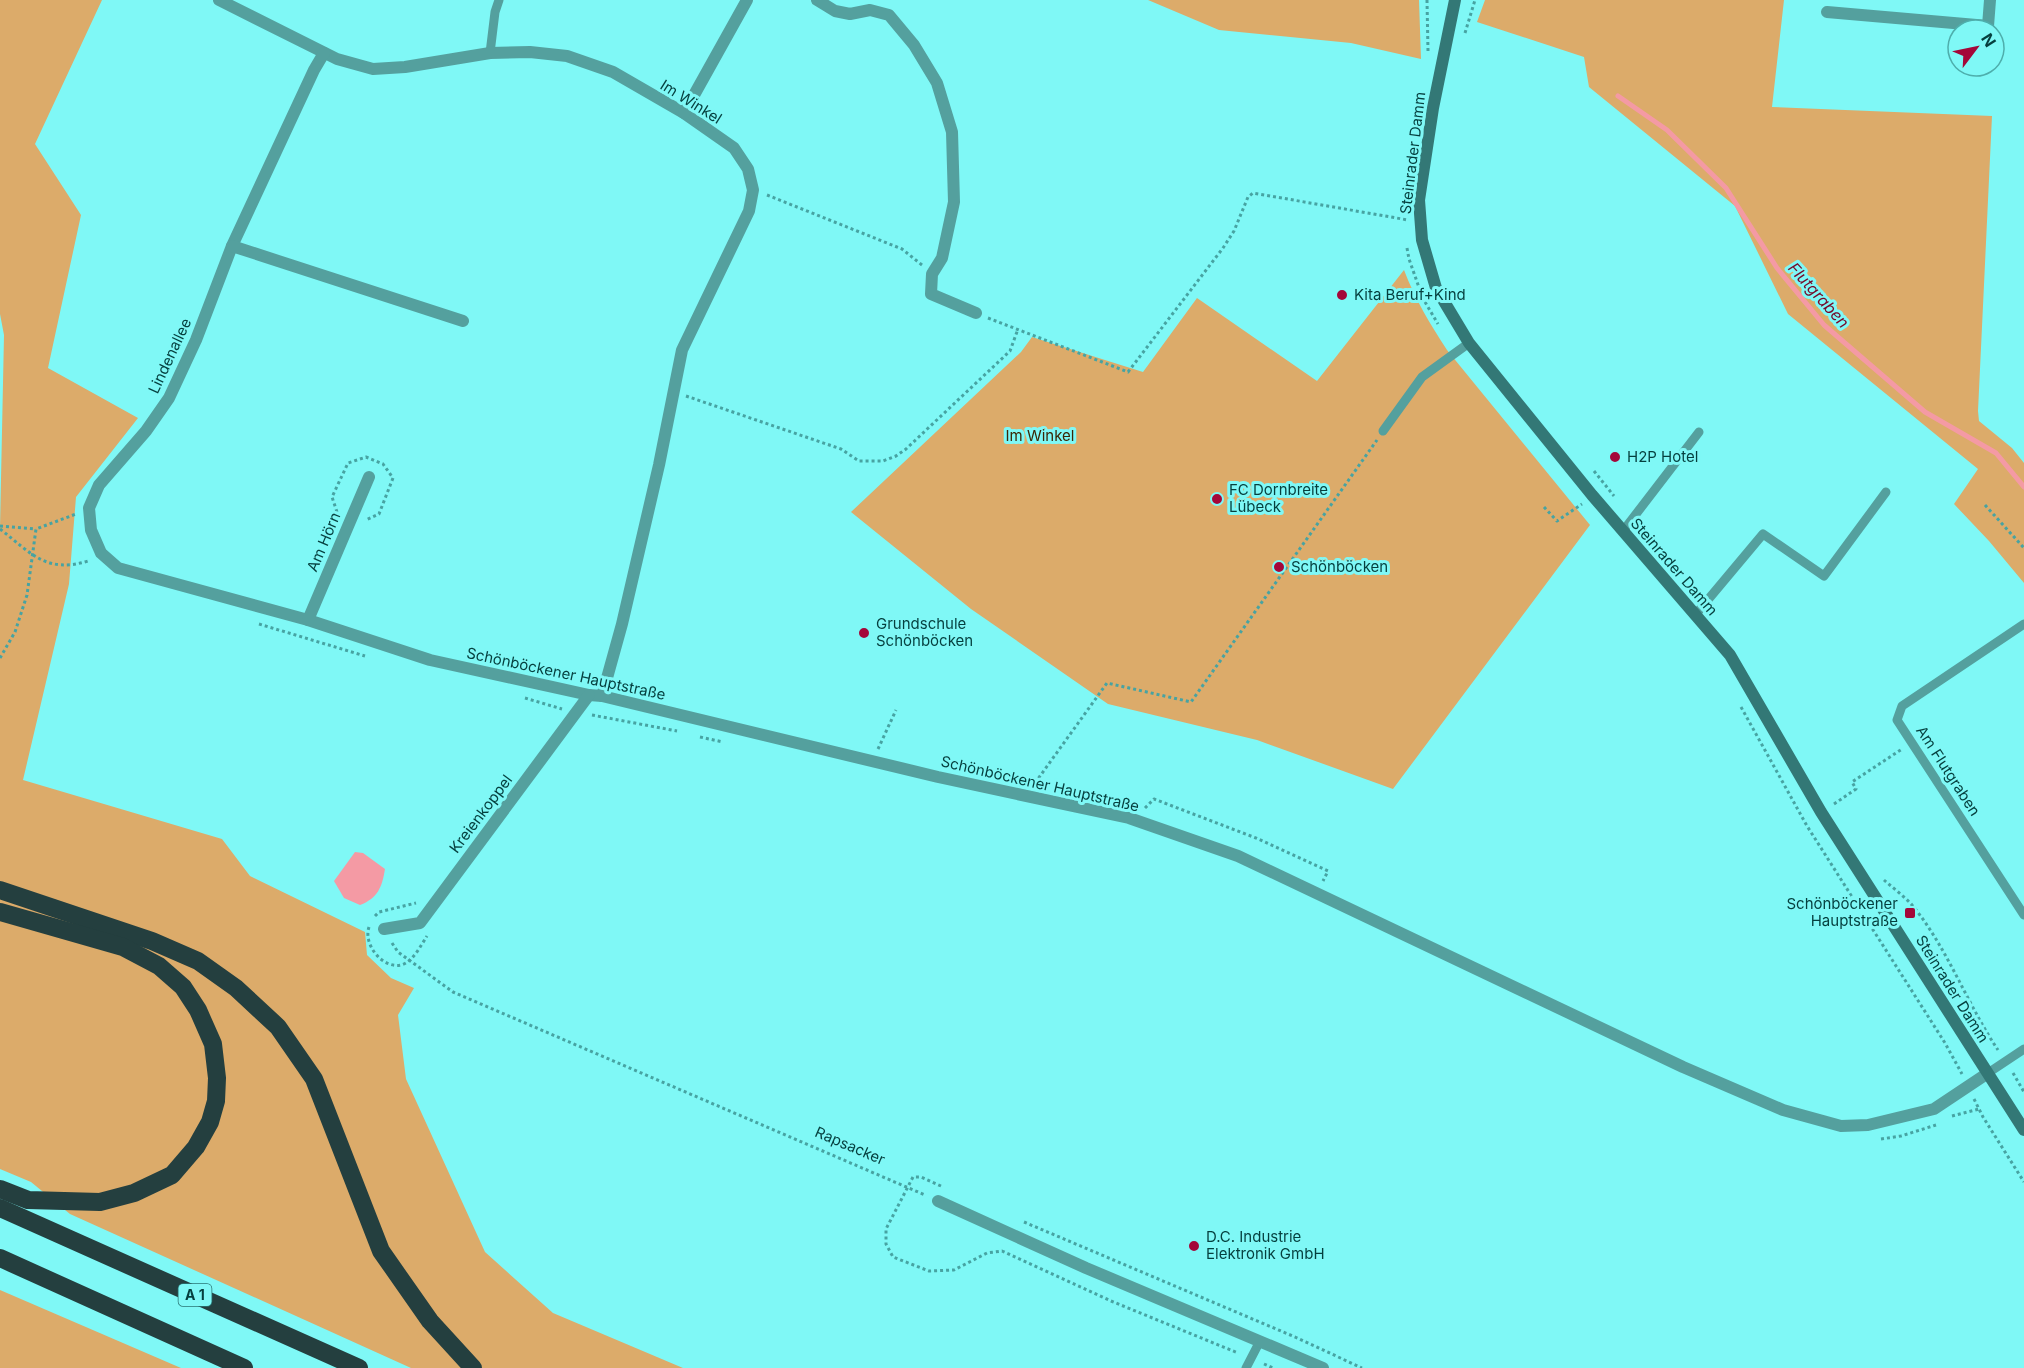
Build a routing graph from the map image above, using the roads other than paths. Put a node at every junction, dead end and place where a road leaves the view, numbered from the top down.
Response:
1 (219, 0) edge
2 (499, 0) edge
3 (747, 0) edge
4 (817, 0) edge
5 (1455, 0) edge
6 (1863, 0) edge
7 (1990, 0) edge
8 (1827, 12) dead end
9 (1862, 14) junction
10 (324, 53) junction
11 (490, 53) junction
12 (684, 112) junction
13 (232, 246) junction
14 (976, 313) road end
15 (463, 321) dead end
16 (1470, 343) junction
17 (1383, 431) road end
18 (1699, 432) dead end
19 (369, 477) dead end
20 (1886, 492) dead end
21 (1623, 531) junction
22 (101, 553) joint
23 (1696, 614) junction
24 (308, 620) junction
25 (2024, 624) edge
26 (596, 695) junction
27 (0, 890) edge
28 (0, 912) edge
29 (2024, 915) edge
30 (384, 929) road end
31 (2024, 1049) edge
32 (1988, 1073) junction
33 (2024, 1130) edge
34 (0, 1189) edge
35 (938, 1201) road end
36 (0, 1208) edge
37 (0, 1258) edge
38 (1260, 1341) junction
39 (244, 1368) edge
40 (359, 1368) edge
41 (472, 1368) edge
42 (1246, 1368) edge
43 (1323, 1368) edge

1 - 10 street, Im Winkel
2 - 11 lane
3 - 12 street
4 - 14 street
5 - 16 main road, Steinrader Damm
6 - 9 street
7 - 9 street
8 - 9 street
10 - 11 street, Im Winkel
10 - 13 street, Lindenallee
11 - 12 street, Im Winkel
12 - 26 street, Im Winkel
13 - 15 street
13 - 22 street, Lindenallee
16 - 17 lane
16 - 21 main road, Steinrader Damm
18 - 21 lane
19 - 24 street, Am Hörn
20 - 23 lane
21 - 23 main road, Steinrader Damm
22 - 24 street, Schönböckener Hauptstraße
23 - 32 main road, Steinrader Damm
24 - 26 street, Schönböckener Hauptstraße
25 - 29 lane, Am Flutgraben
26 - 30 street, Kreienkoppel
26 - 32 street, Schönböckener Hauptstraße
27 - 41 highway
28 - 34 highway
31 - 32 lane
32 - 33 main road, Steinrader Damm
35 - 38 street
36 - 40 highway, A 1
37 - 39 highway
38 - 42 lane
38 - 43 street

